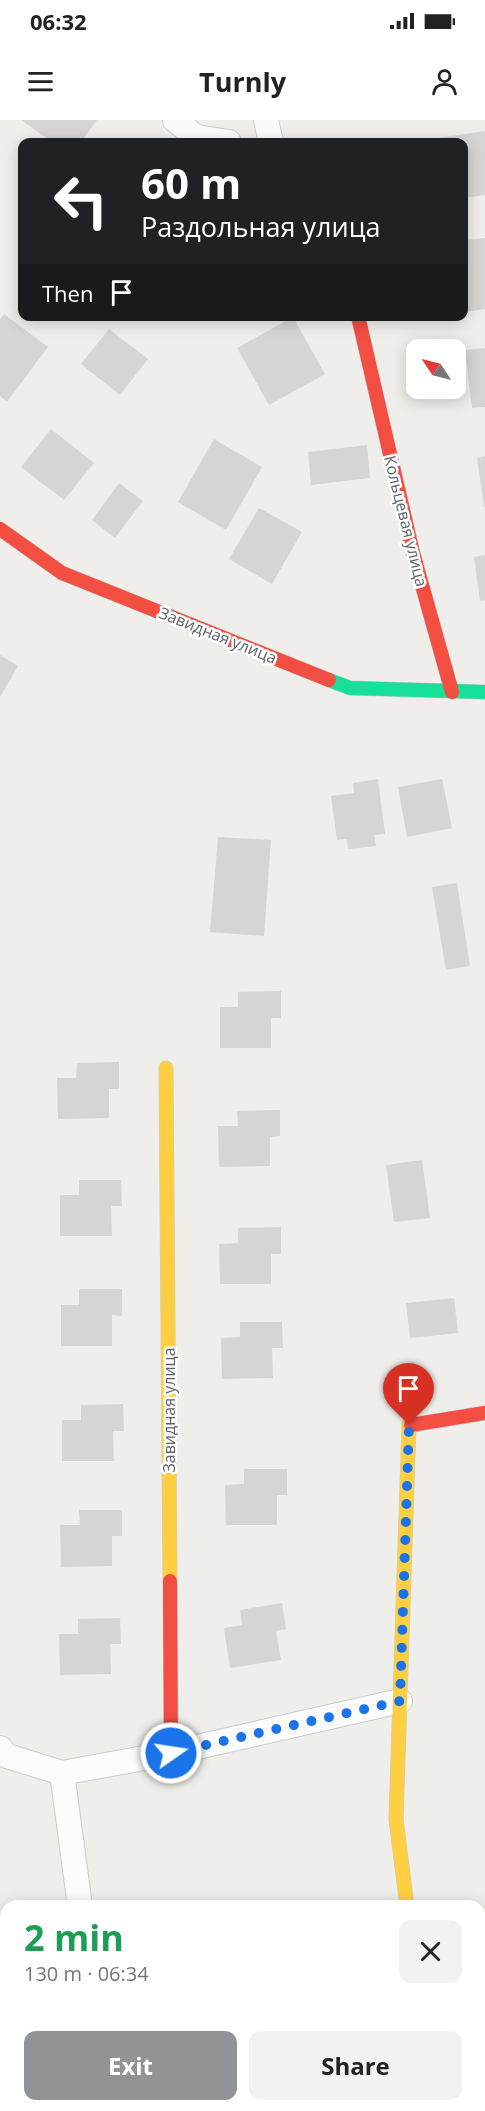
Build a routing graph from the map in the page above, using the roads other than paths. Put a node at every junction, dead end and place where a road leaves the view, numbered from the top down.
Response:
1 (176, 120) edge
2 (266, 120) edge
3 (196, 138) edge
4 (270, 138) edge
5 (359, 321) edge
6 (0, 529) edge
7 (452, 692) junction
8 (485, 692) edge
9 (166, 1068) dead end
10 (485, 1413) edge
11 (400, 1701) junction
12 (0, 1748) edge
13 (171, 1753) junction
14 (62, 1773) junction
15 (79, 1900) edge
16 (406, 1900) edge

1 - 3 street
2 - 4 street
5 - 7 street, Кольцевая улица
6 - 7 street, Завидная улица
7 - 8 street
9 - 13 street, Завидная улица
10 - 11 street
11 - 13 street
11 - 16 street
12 - 14 street
13 - 14 street
14 - 15 street

